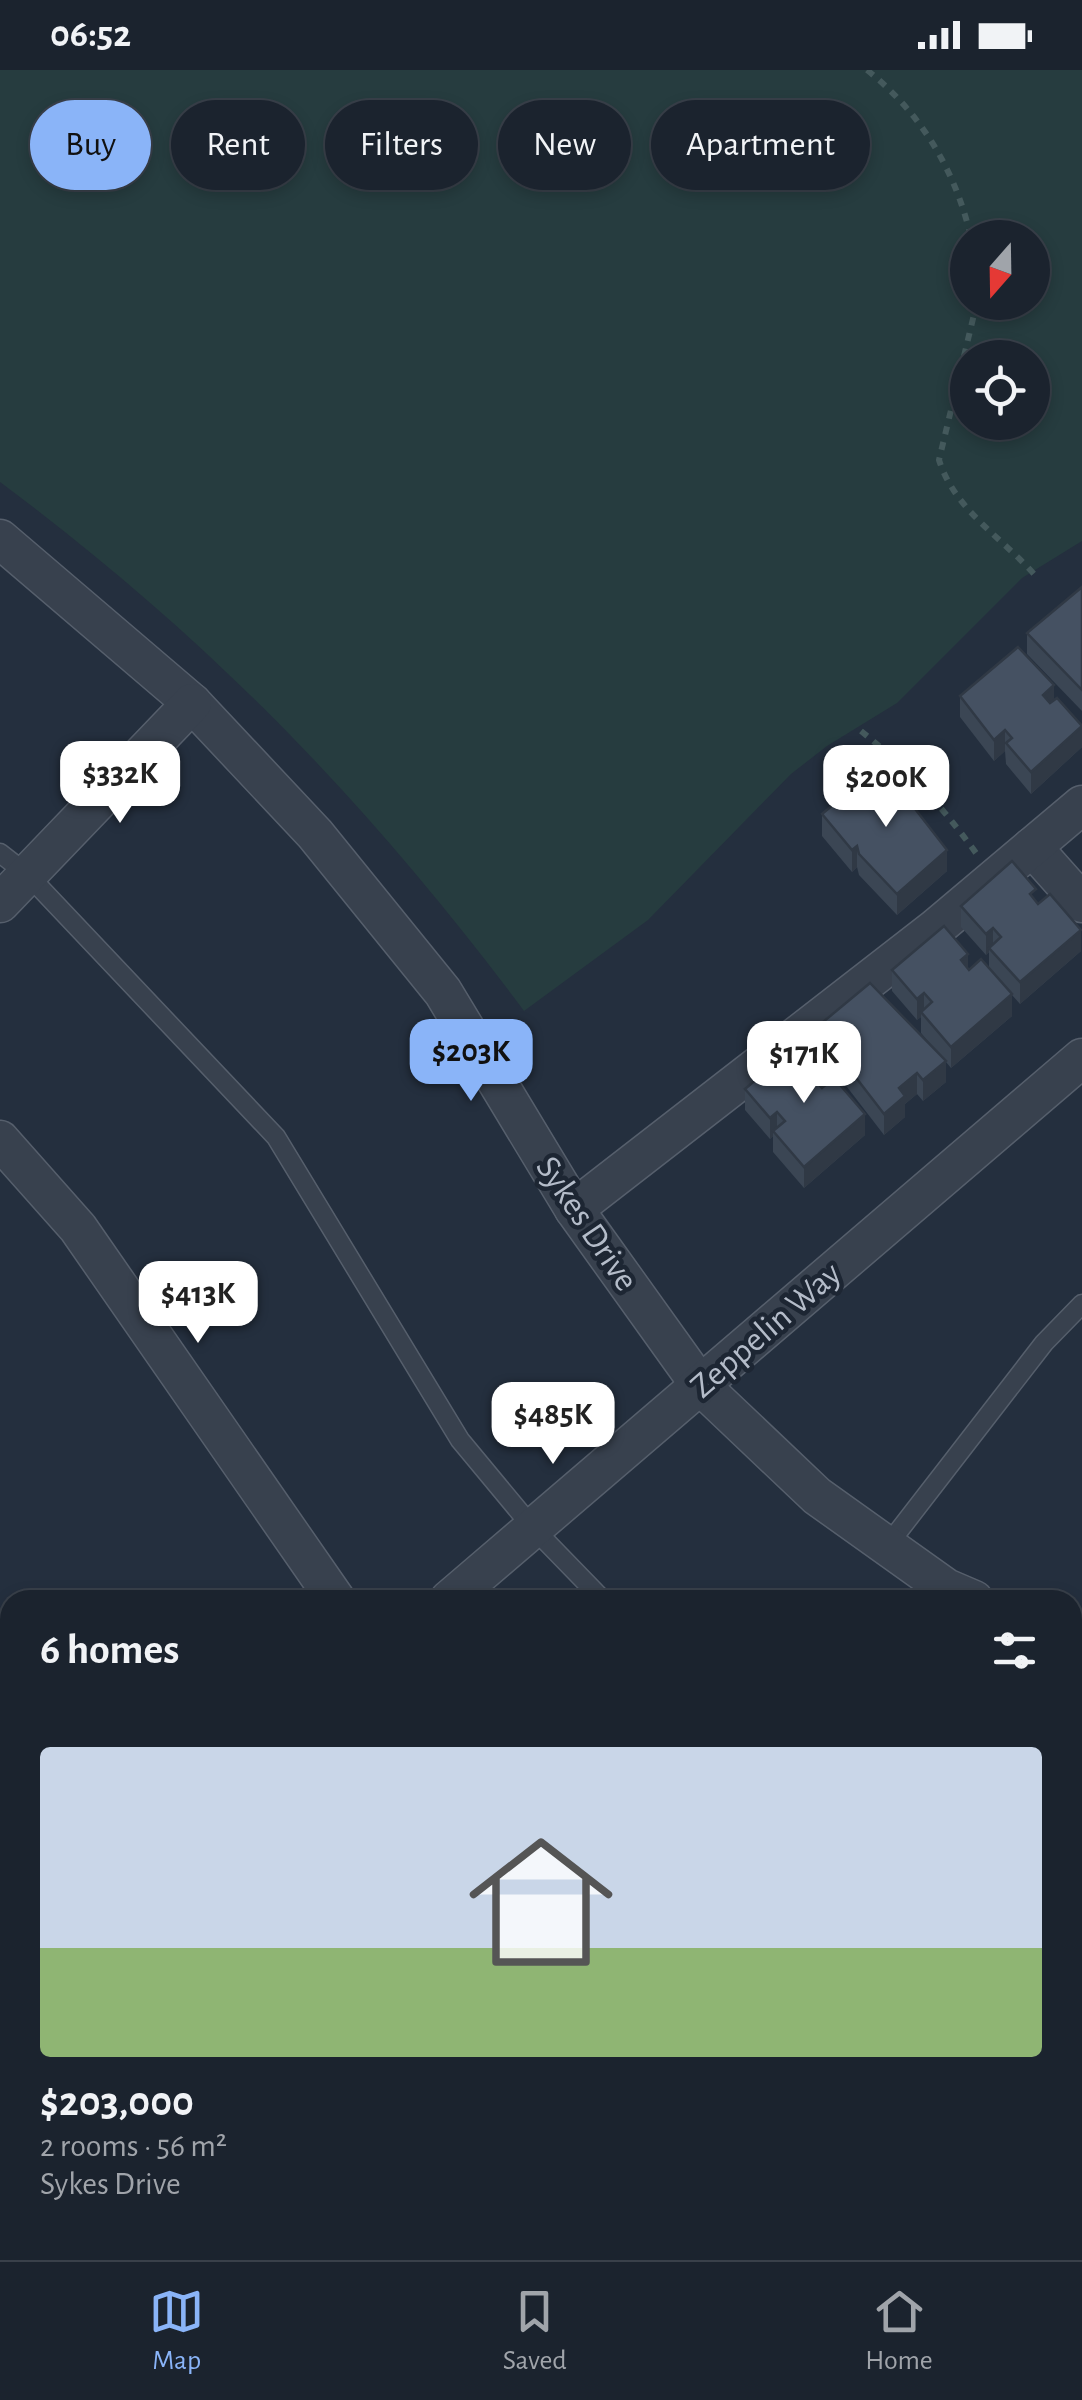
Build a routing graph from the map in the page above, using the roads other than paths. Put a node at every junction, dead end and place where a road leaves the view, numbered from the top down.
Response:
1 (0, 539) edge
2 (192, 703) junction
3 (1082, 805) edge
4 (1032, 847) junction
5 (14, 864) edge
6 (0, 902) edge
7 (1082, 903) edge
8 (1082, 1058) edge
9 (0, 1140) edge
10 (574, 1209) junction
11 (1082, 1304) edge
12 (700, 1385) junction
13 (533, 1528) junction
14 (887, 1546) junction
15 (329, 1590) edge
16 (461, 1590) edge
17 (593, 1590) edge
18 (951, 1590) edge

1 - 2 street, Sykes Drive
2 - 5 street
2 - 10 street, Sykes Drive
3 - 4 street
4 - 7 street
4 - 10 street
5 - 6 street
5 - 13 lane
8 - 12 street, Zeppelin Way
9 - 15 street
10 - 12 street, Sykes Drive
11 - 14 lane
12 - 13 street, Zeppelin Way
12 - 14 street, Sykes Drive
13 - 16 street, Zeppelin Way
13 - 17 lane
14 - 18 street, Sykes Drive

